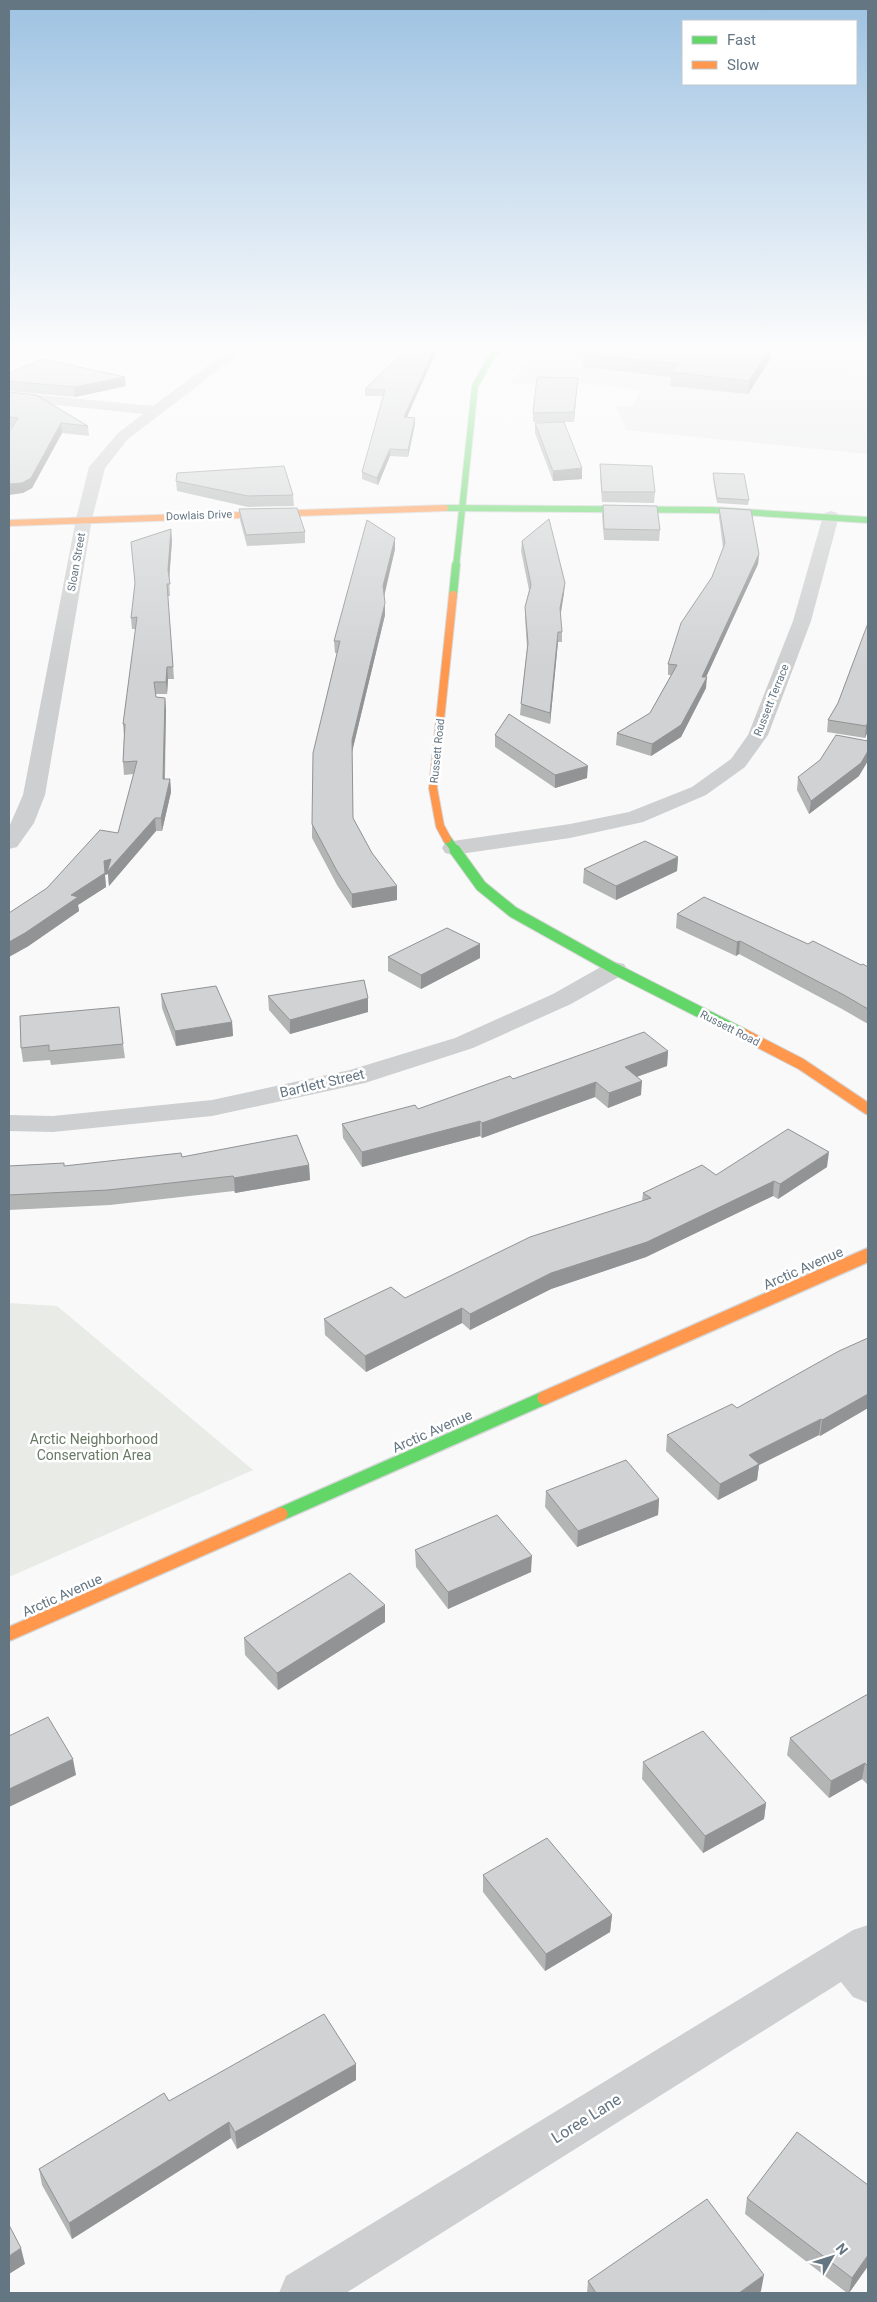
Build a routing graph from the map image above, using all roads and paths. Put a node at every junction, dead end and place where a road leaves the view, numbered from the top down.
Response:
1 (109, 452) edge
2 (468, 452) edge
3 (462, 507) junction
4 (832, 516) junction
5 (84, 519) junction
6 (868, 520) edge
7 (9, 523) edge
8 (9, 842) edge
9 (453, 848) junction
10 (615, 969) junction
11 (868, 1109) edge
12 (9, 1123) edge
13 (868, 1255) edge
14 (9, 1634) edge
15 (861, 1961) edge
16 (303, 2293) edge

1 - 5 street, Sloan Street
2 - 3 street, Russett Road
3 - 4 street, Dowlais Drive
3 - 5 street, Dowlais Drive
3 - 9 street, Russett Road
4 - 6 street, Dowlais Drive
4 - 9 street, Russett Terrace
5 - 7 street, Dowlais Drive
5 - 8 street, Sloan Street
9 - 10 street, Russett Road
10 - 11 street, Russett Road
10 - 12 street, Bartlett Street
13 - 14 street, Arctic Avenue
15 - 16 street, Loree Lane

